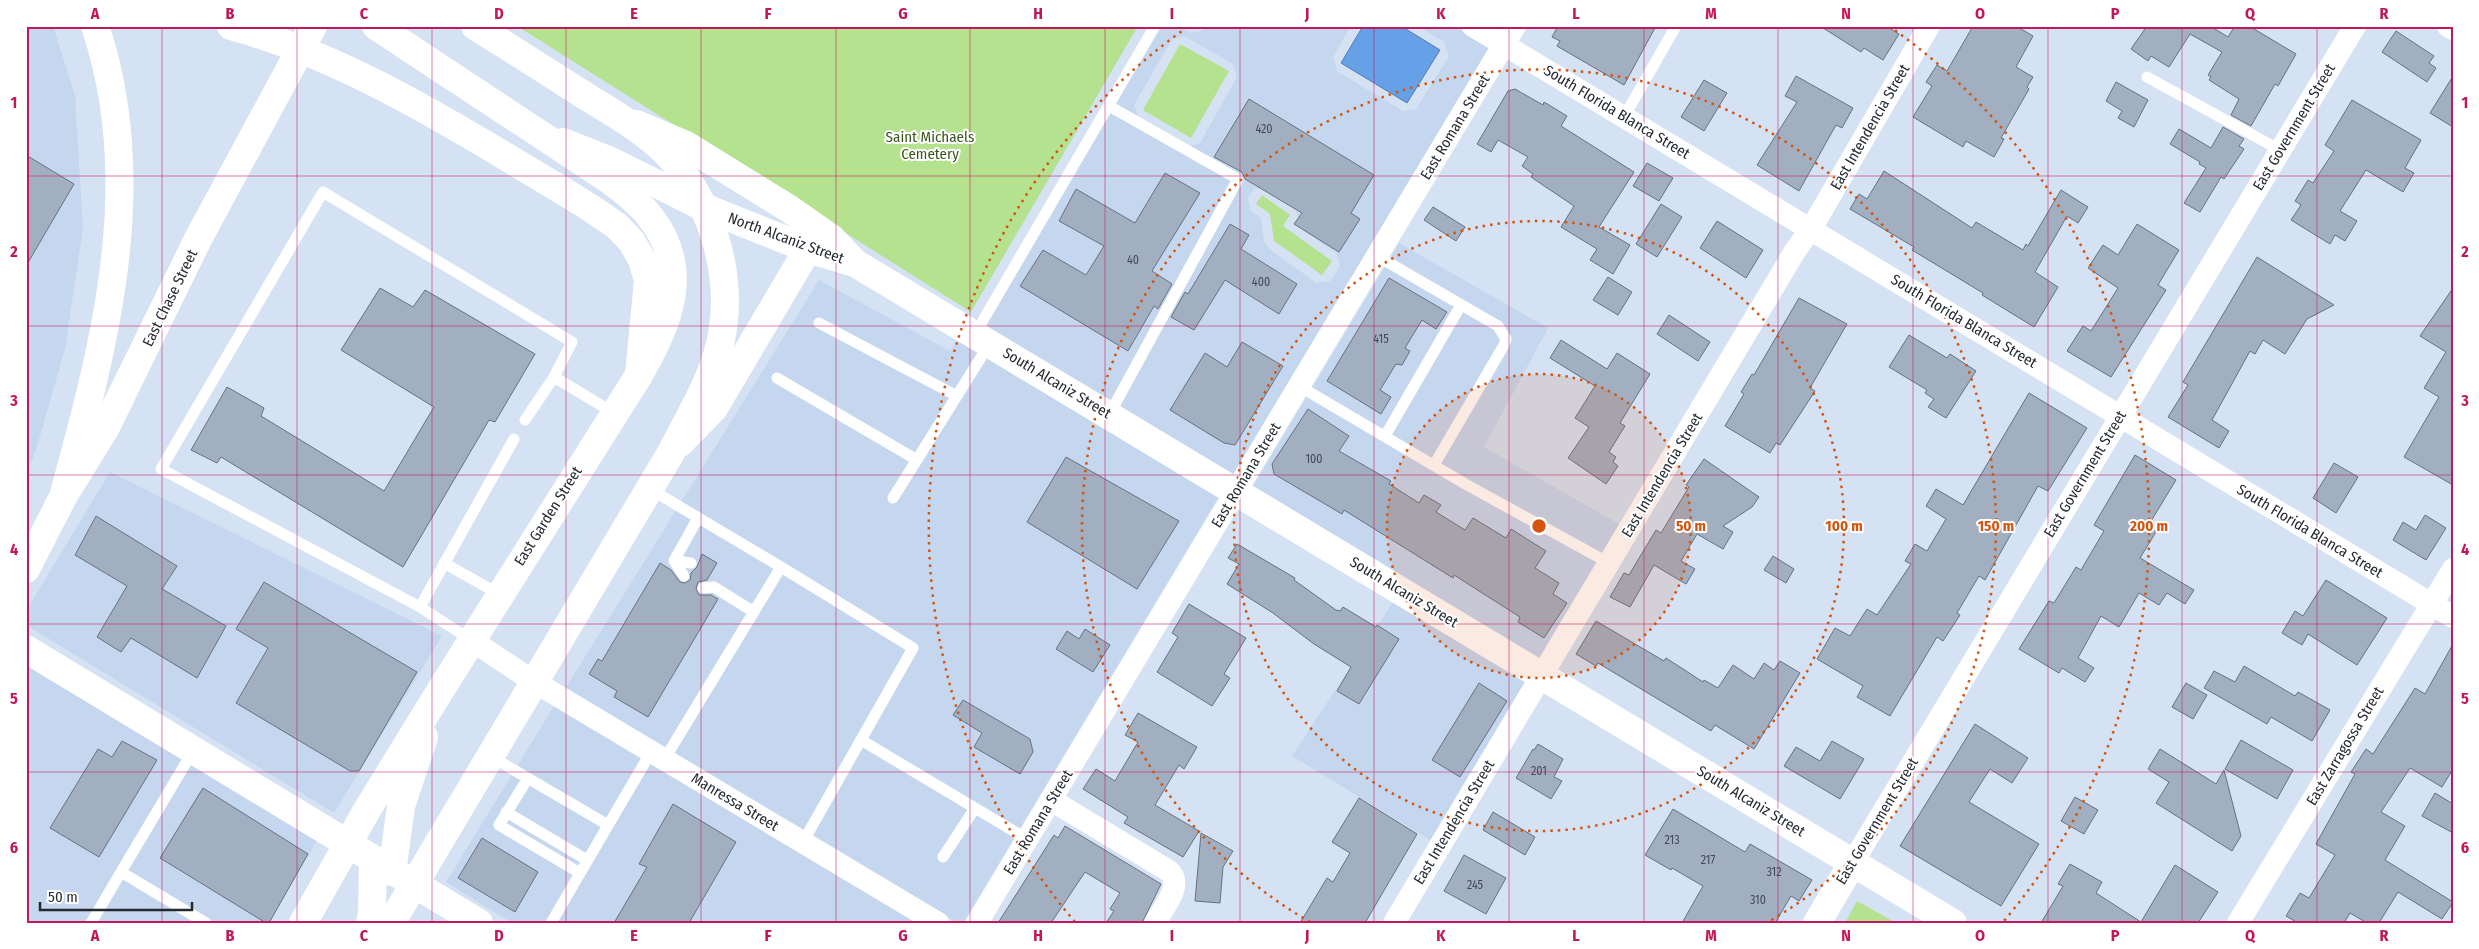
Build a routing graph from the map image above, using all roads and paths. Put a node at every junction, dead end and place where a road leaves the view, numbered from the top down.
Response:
1 (94, 26) edge
2 (231, 26) edge
3 (312, 26) edge
4 (376, 26) edge
5 (475, 26) edge
6 (1155, 26) edge
7 (1473, 26) edge
8 (1676, 26) edge
9 (1929, 26) edge
10 (2355, 26) edge
11 (2448, 26) edge
12 (2453, 29) edge
13 (1510, 36) edge
14 (2147, 77) dead end
15 (1109, 106) junction
16 (616, 114) junction
17 (1624, 117) junction
18 (542, 134) junction
19 (2280, 150) junction
20 (701, 206) junction
21 (1811, 229) junction
22 (808, 250) junction
23 (1377, 256) junction
24 (855, 263) junction
25 (1461, 304) junction
26 (819, 322) dead end
27 (982, 338) junction
28 (639, 375) junction
29 (554, 377) junction
30 (776, 378) dead end
31 (1299, 386) junction
32 (957, 396) junction
33 (614, 413) junction
34 (1109, 414) junction
35 (2120, 416) junction
36 (525, 420) dead end
37 (1385, 436) junction
38 (514, 439) dead end
39 (672, 451) junction
40 (917, 460) junction
41 (1434, 465) junction
42 (649, 488) junction
43 (1236, 491) junction
44 (63, 497) junction
45 (893, 498) dead end
46 (698, 518) junction
47 (674, 561) junction
48 (444, 563) junction
49 (691, 563) dead end
50 (1609, 563) junction
51 (781, 567) junction
52 (26, 569) edge
53 (2453, 570) edge
54 (684, 576) dead end
55 (711, 576) dead end
56 (499, 594) junction
57 (2432, 604) junction
58 (420, 606) junction
59 (754, 612) junction
60 (2453, 618) edge
61 (471, 640) junction
62 (26, 649) edge
63 (1542, 675) junction
64 (533, 682) junction
65 (440, 691) junction
66 (861, 740) junction
67 (193, 751) junction
68 (490, 756) junction
69 (657, 756) junction
70 (528, 778) junction
71 (1051, 800) junction
72 (975, 808) junction
73 (506, 812) junction
74 (608, 825) junction
75 (1027, 839) junction
76 (803, 842) junction
77 (348, 845) junction
78 (943, 857) dead end
79 (587, 860) junction
80 (1853, 862) junction
81 (382, 866) junction
82 (121, 872) junction
83 (580, 873) junction
84 (415, 885) junction
85 (91, 923) edge
86 (206, 923) edge
87 (303, 923) edge
88 (370, 923) edge
89 (391, 923) edge
90 (479, 923) edge
91 (551, 923) edge
92 (938, 923) edge
93 (977, 923) edge
94 (1155, 923) edge
95 (1394, 923) edge
96 (1817, 923) edge
97 (1953, 923) edge
98 (2238, 923) edge

1 - 44 main road
2 - 28 main road
3 - 44 main road, East Chase Street
4 - 18 main road, North Alcaniz Street
5 - 16 main road, North Alcaniz Street
6 - 15 lane
7 - 13 street, South Florida Blanca Street
8 - 17 lane
9 - 21 street, East Intendencia Street
10 - 19 street, East Government Street
11 - 12 street
13 - 17 street, South Florida Blanca Street
13 - 23 street, East Romana Street
14 - 19 lane
15 - 27 lane
15 - 34 lane
16 - 20 main road
16 - 24 main road, North Alcaniz Street
17 - 21 street, South Florida Blanca Street
18 - 20 main road, North Alcaniz Street
18 - 28 main road, East Garden Street
19 - 35 street, East Government Street
20 - 22 main road, North Alcaniz Street
20 - 39 main road
21 - 35 street, South Florida Blanca Street
21 - 50 street, East Intendencia Street
22 - 24 main road, North Alcaniz Street
22 - 39 main road
23 - 25 lane
23 - 31 street, East Romana Street
24 - 27 main road, South Alcaniz Street
25 - 37 lane
25 - 41 lane
26 - 32 lane
27 - 32 lane
27 - 34 main road, South Alcaniz Street
28 - 33 main road, East Garden Street
29 - 33 lane
29 - 36 lane
29 - 58 lane
30 - 40 lane
31 - 37 lane
31 - 43 street, East Romana Street
32 - 40 lane
33 - 56 main road, East Garden Street
34 - 43 main road, South Alcaniz Street
35 - 57 street, South Florida Blanca Street
35 - 80 street, East Government Street
37 - 41 lane
38 - 48 lane
39 - 42 main road
40 - 45 lane
41 - 50 lane
42 - 46 lane
42 - 64 main road
43 - 63 main road, South Alcaniz Street
43 - 71 street, East Romana Street
44 - 52 main road, East Chase Street
46 - 47 lane
46 - 51 lane
47 - 49 lane
47 - 54 lane
48 - 56 lane
48 - 58 lane
50 - 63 street, East Intendencia Street
51 - 59 lane
51 - 66 lane
53 - 57 street, East Zarragossa Street
55 - 59 lane
56 - 61 main road, East Garden Street
57 - 60 street, South Florida Blanca Street
57 - 98 street, East Zarragossa Street
58 - 61 lane
59 - 69 lane
61 - 64 street, Manressa Street
61 - 65 main road, East Garden Street
62 - 67 main road
63 - 80 main road, South Alcaniz Street
63 - 95 street, East Intendencia Street
64 - 68 main road
64 - 69 street, Manressa Street
65 - 77 main road, East Garden Street
65 - 81 main road
66 - 72 lane
66 - 76 lane
67 - 77 main road
67 - 82 lane
68 - 70 lane
68 - 84 main road
69 - 74 lane
69 - 76 street, Manressa Street
70 - 73 lane
70 - 74 lane
71 - 75 street, East Romana Street
71 - 94 street
72 - 75 lane
72 - 78 lane
73 - 79 lane
73 - 83 lane
74 - 79 lane
75 - 93 street, East Romana Street
76 - 92 street, Manressa Street
77 - 81 main road
77 - 87 main road, East Garden Street
79 - 83 lane
80 - 96 main road, East Government Street
80 - 97 main road, South Alcaniz Street
81 - 84 main road
81 - 88 main road
82 - 85 lane
82 - 86 lane
83 - 91 lane
84 - 89 main road
84 - 90 main road

